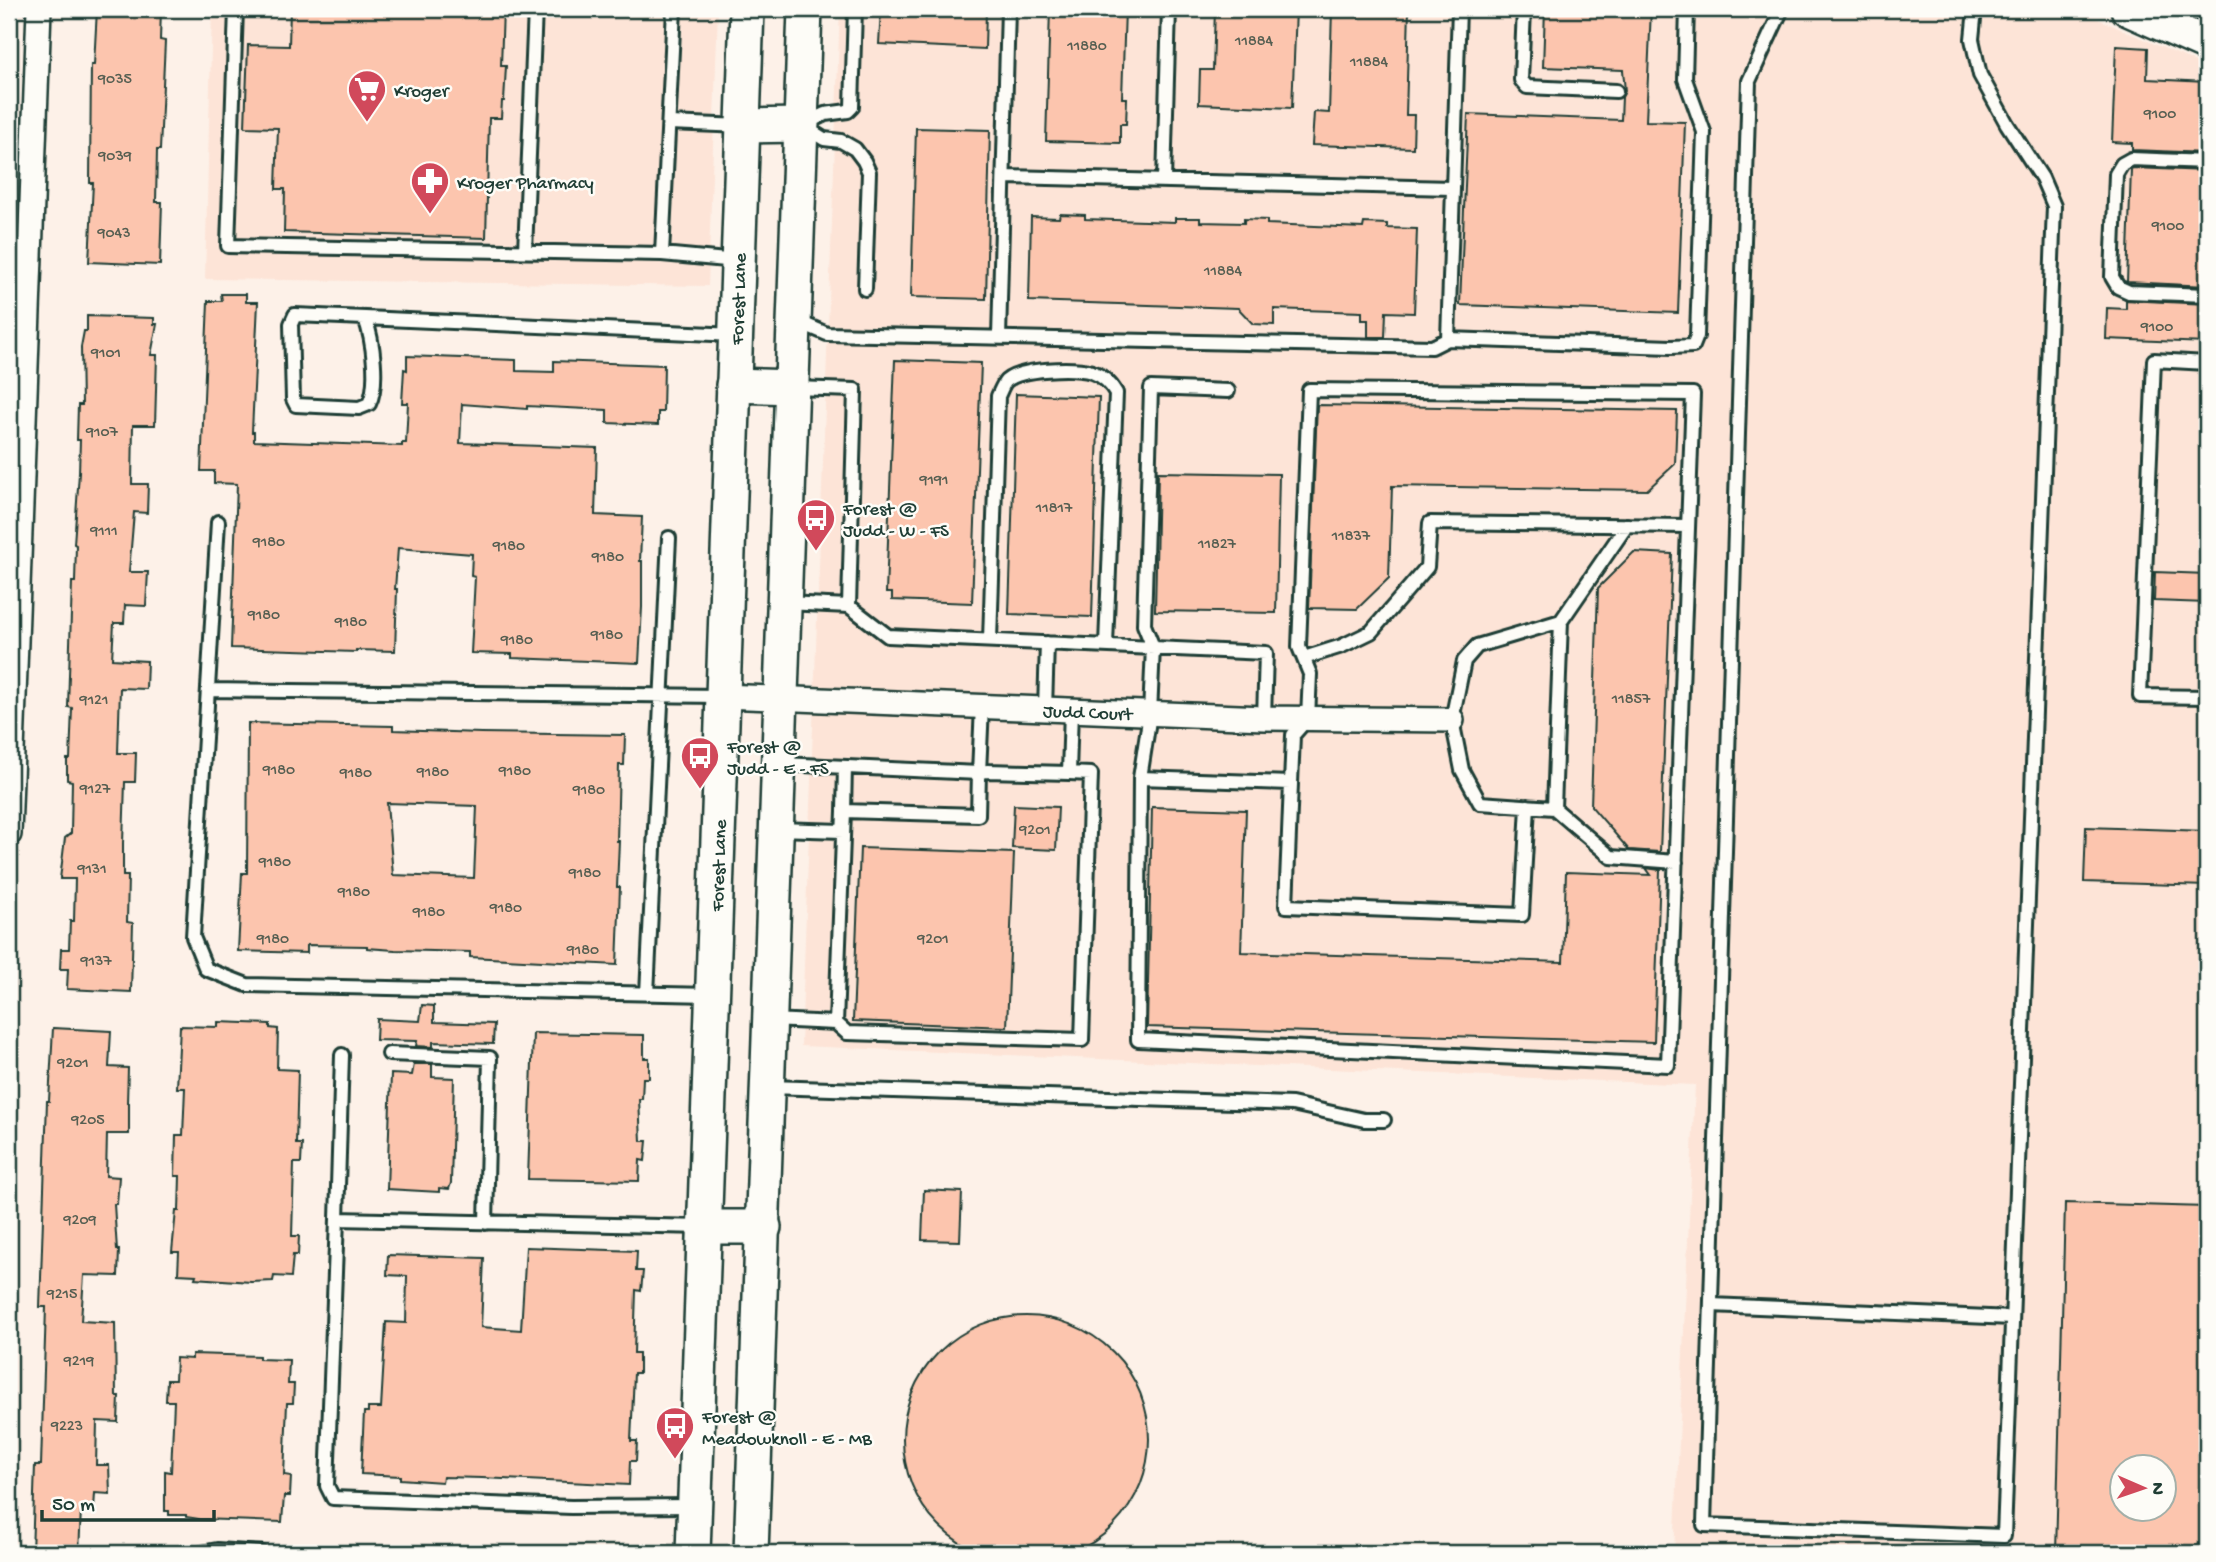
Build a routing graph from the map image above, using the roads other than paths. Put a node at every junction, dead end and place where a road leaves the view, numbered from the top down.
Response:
1 (39, 9) edge
2 (236, 9) edge
3 (535, 9) edge
4 (674, 9) edge
5 (747, 9) edge
6 (805, 9) edge
7 (855, 9) edge
8 (1009, 9) edge
9 (1170, 9) edge
10 (1459, 9) edge
11 (1524, 9) edge
12 (1687, 9) edge
13 (1782, 9) edge
14 (1975, 9) edge
15 (2128, 9) edge
16 (2207, 44) edge
17 (1616, 91) dead end
18 (669, 123) junction
19 (802, 125) junction
20 (743, 126) junction
21 (2207, 162) edge
22 (1004, 177) junction
23 (1164, 181) junction
24 (1452, 188) junction
25 (525, 251) junction
26 (662, 254) junction
27 (738, 261) junction
28 (865, 289) dead end
29 (2207, 295) edge
30 (365, 318) junction
31 (794, 319) junction
32 (735, 335) junction
33 (999, 337) junction
34 (1448, 339) junction
35 (2207, 363) edge
36 (733, 386) junction
37 (792, 387) junction
38 (1228, 391) dead end
39 (218, 522) dead end
40 (1627, 525) junction
41 (1688, 526) junction
42 (669, 538) dead end
43 (784, 603) junction
44 (849, 606) junction
45 (1561, 621) junction
46 (990, 640) junction
47 (1046, 643) junction
48 (1106, 645) junction
49 (1153, 648) junction
50 (1304, 658) junction
51 (209, 690) junction
52 (660, 696) junction
53 (722, 696) junction
54 (2207, 697) edge
55 (781, 698) junction
56 (982, 706) junction
57 (1045, 709) junction
58 (1071, 710) junction
59 (1150, 714) junction
60 (1264, 718) junction
61 (1308, 719) junction
62 (1452, 720) junction
63 (779, 764) junction
64 (845, 767) junction
65 (979, 773) junction
66 (1069, 773) junction
67 (1140, 778) junction
68 (1291, 783) junction
69 (1528, 806) junction
70 (1554, 808) junction
71 (844, 811) junction
72 (777, 829) junction
73 (843, 831) junction
74 (9, 834) edge
75 (1676, 862) junction
76 (647, 994) junction
77 (712, 995) junction
78 (770, 1020) junction
79 (836, 1023) junction
80 (389, 1054) dead end
81 (342, 1055) dead end
82 (769, 1087) junction
83 (1384, 1119) dead end
84 (337, 1219) junction
85 (486, 1223) junction
86 (704, 1227) junction
87 (764, 1227) junction
88 (1711, 1305) junction
89 (2012, 1318) junction
90 (694, 1506) junction
91 (201, 1553) edge
92 (261, 1553) edge
93 (693, 1553) edge
94 (751, 1553) edge

1 - 74 street
2 - 25 lane
3 - 25 lane
4 - 18 lane
5 - 20 main road, Forest Lane
6 - 19 main road
7 - 19 lane
8 - 22 lane
9 - 23 lane
10 - 24 lane
11 - 17 lane
12 - 34 lane
13 - 88 lane
14 - 89 lane
15 - 16 main road
18 - 20 lane
18 - 26 lane
19 - 20 main road
19 - 28 lane
19 - 31 main road
20 - 27 main road, Forest Lane
21 - 29 lane
22 - 23 lane
22 - 33 lane
23 - 24 lane
24 - 34 lane
25 - 26 lane
26 - 27 lane
27 - 32 main road, Forest Lane
30 - 30 lane
30 - 32 lane
31 - 33 lane
31 - 37 main road
32 - 36 main road, Forest Lane
33 - 34 lane
35 - 54 lane
36 - 37 main road
36 - 53 main road, Forest Lane
37 - 43 main road
37 - 44 lane
38 - 49 lane
39 - 51 lane
40 - 41 lane
40 - 45 lane
40 - 50 lane
41 - 50 lane
41 - 75 lane
42 - 52 lane
43 - 44 lane
43 - 55 main road
44 - 46 lane
45 - 62 lane
45 - 70 lane
46 - 47 lane
46 - 48 lane
47 - 48 lane
47 - 57 lane
48 - 49 lane
49 - 59 lane
49 - 60 lane
50 - 61 lane
51 - 52 lane
51 - 76 lane
52 - 53 lane
52 - 76 lane
53 - 55 street, Judd Court
53 - 77 main road, Forest Lane
55 - 56 street, Judd Court
55 - 63 main road
56 - 57 street, Judd Court
56 - 65 lane
57 - 58 street, Judd Court
58 - 59 street, Judd Court
58 - 66 lane
59 - 60 street, Judd Court
59 - 67 lane
60 - 61 street, Judd Court
61 - 62 street, Judd Court
61 - 68 lane
62 - 69 lane
63 - 64 lane
63 - 72 main road
64 - 65 lane
64 - 71 lane
65 - 66 lane
65 - 71 lane
66 - 79 lane
67 - 68 lane
67 - 75 lane
68 - 69 lane
69 - 70 lane
70 - 75 lane
71 - 73 lane
72 - 73 lane
72 - 78 main road
73 - 79 lane
76 - 77 lane
77 - 86 main road, Forest Lane
78 - 79 lane
78 - 82 main road
80 - 85 lane
81 - 84 lane
82 - 83 lane
82 - 87 main road
84 - 85 lane
84 - 90 lane
85 - 86 lane
86 - 87 main road
86 - 90 main road, Forest Lane
87 - 94 main road
88 - 89 lane
88 - 89 lane
90 - 93 main road, Forest Lane
91 - 92 lane

